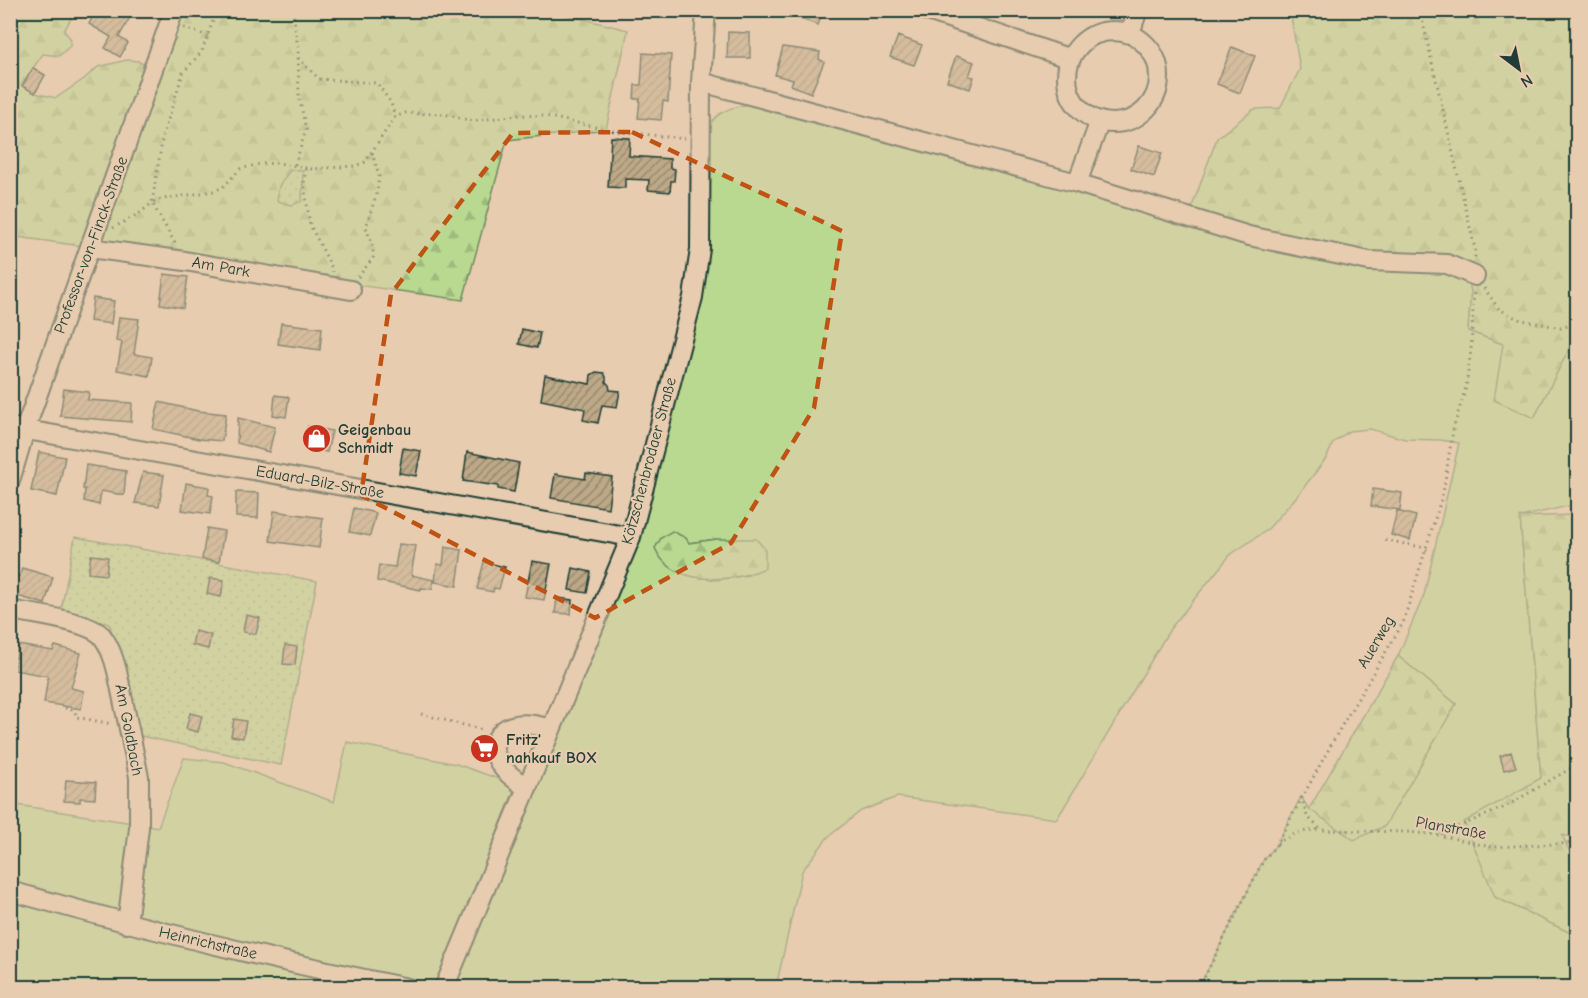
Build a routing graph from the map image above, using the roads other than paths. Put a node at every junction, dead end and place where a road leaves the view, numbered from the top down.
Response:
1 (706, 10) edge
2 (925, 10) edge
3 (1138, 10) edge
4 (172, 17) edge
5 (1130, 33) junction
6 (1071, 59) junction
7 (702, 82) junction
8 (1100, 121) junction
9 (1077, 183) junction
10 (90, 248) junction
11 (1475, 276) road end
12 (351, 290) road end
13 (18, 428) edge
14 (10, 481) edge
15 (631, 537) junction
16 (10, 609) edge
17 (551, 729) junction
18 (527, 788) junction
19 (10, 891) edge
20 (127, 924) junction
21 (408, 987) edge
22 (444, 987) edge

1 - 7 street, Kötzschenbrodaer Straße
2 - 6 street
3 - 5 street
4 - 10 street, Professor-von-Finck-Straße
5 - 6 street
5 - 8 street
6 - 8 street
7 - 9 street
7 - 15 street, Kötzschenbrodaer Straße
8 - 9 street
9 - 11 street
10 - 12 street, Am Park
10 - 13 street, Professor-von-Finck-Straße
13 - 14 street, Professor-von-Finck-Straße
13 - 15 street, Eduard-Bilz-Straße
15 - 17 street, Kötzschenbrodaer Straße
16 - 20 street, Am Goldbach
17 - 18 street, Kötzschenbrodaer Straße
17 - 18 street
18 - 22 street, Kötzschenbrodaer Straße
19 - 20 street, Heinrichstraße
20 - 21 street, Heinrichstraße

